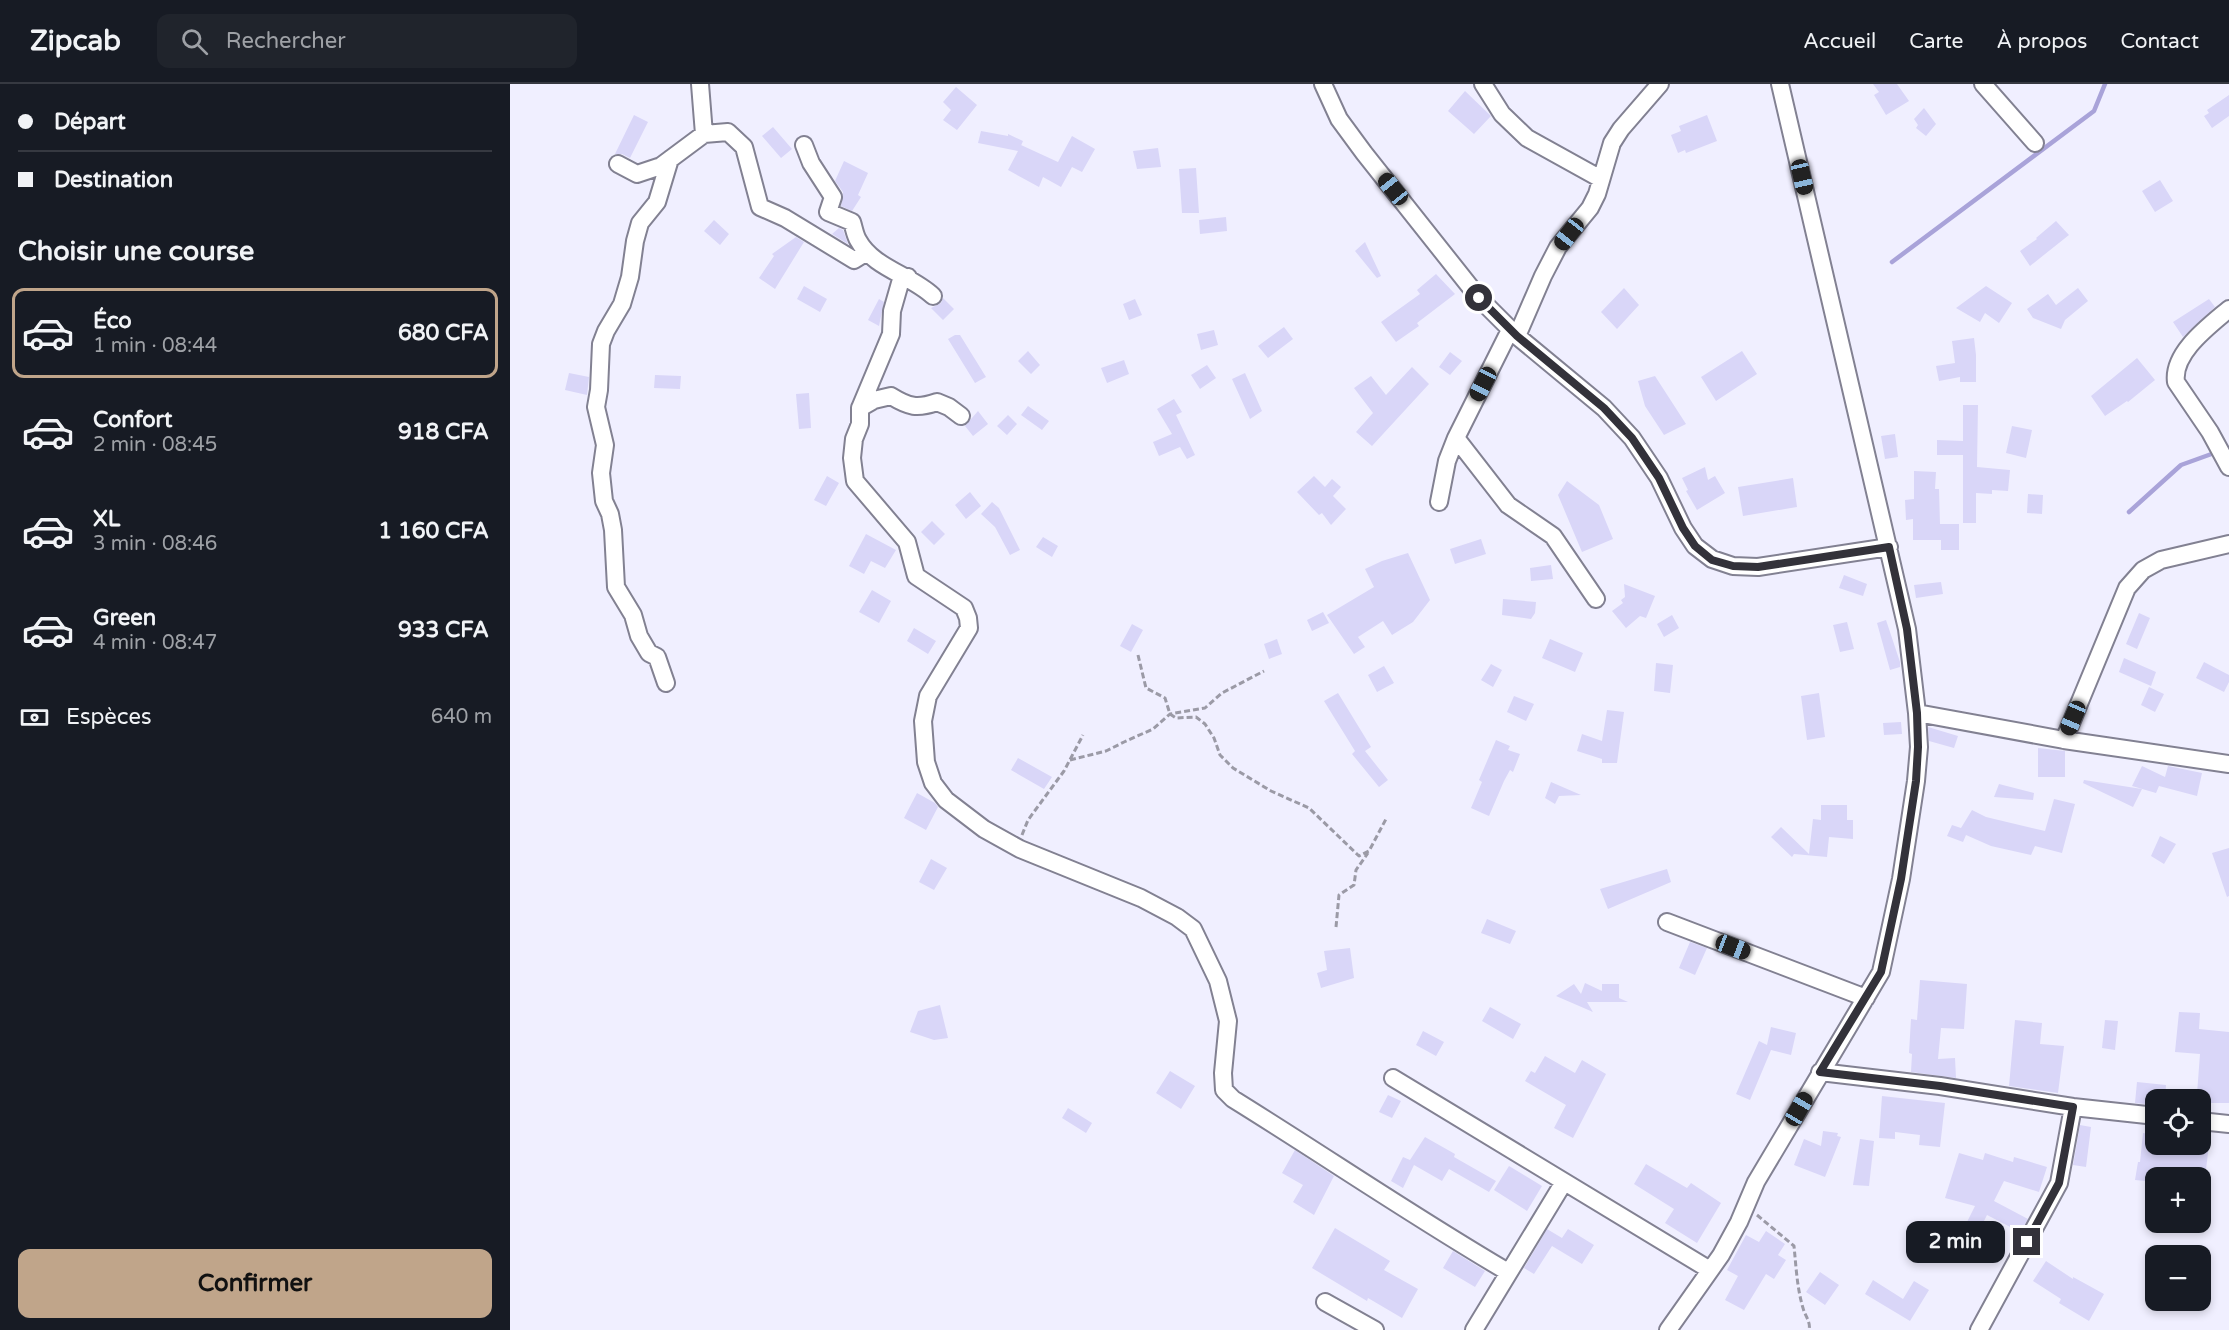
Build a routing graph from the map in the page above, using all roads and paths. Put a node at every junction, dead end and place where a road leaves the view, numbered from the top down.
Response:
1 (700, 84) edge
2 (1323, 84) edge
3 (1483, 84) edge
4 (1660, 84) edge
5 (1780, 84) edge
6 (1983, 84) edge
7 (704, 134) junction
8 (2035, 143) dead end
9 (804, 145) dead end
10 (670, 159) junction
11 (618, 164) dead end
12 (1601, 179) junction
13 (867, 252) junction
14 (908, 277) junction
15 (933, 296) dead end
16 (2229, 309) edge
17 (1514, 333) junction
18 (860, 408) junction
19 (962, 417) dead end
20 (1456, 438) junction
21 (2229, 467) edge
22 (1438, 502) dead end
23 (2229, 544) edge
24 (1889, 547) junction
25 (1596, 599) dead end
26 (1138, 655) dead end
27 (1264, 671) dead end
28 (666, 683) dead end
29 (1917, 713) junction
30 (1170, 714) junction
31 (1083, 735) dead end
32 (2064, 740) junction
33 (1070, 760) junction
34 (2229, 764) edge
35 (1386, 819) dead end
36 (1016, 847) junction
37 (1369, 851) junction
38 (1667, 922) dead end
39 (1336, 927) dead end
40 (1866, 998) junction
41 (1820, 1072) junction
42 (1393, 1078) dead end
43 (2073, 1107) junction
44 (2145, 1115) edge
45 (2211, 1122) edge
46 (2229, 1124) edge
47 (1564, 1182) junction
48 (1745, 1207) junction
49 (1710, 1270) junction
50 (1508, 1272) junction
51 (1325, 1302) dead end
52 (1375, 1330) edge
53 (1474, 1330) edge
54 (1668, 1330) edge
55 (1809, 1330) edge
56 (1979, 1330) edge

1 - 7 street
2 - 17 street
3 - 12 street
4 - 12 street
5 - 24 street
6 - 8 street
7 - 10 street
7 - 13 street
9 - 13 street
10 - 11 street
10 - 28 street
12 - 17 street
13 - 14 street
14 - 15 street
14 - 18 street
16 - 21 street
17 - 20 street
17 - 24 street
18 - 19 street
18 - 36 street
20 - 22 street
20 - 25 street
23 - 32 street
24 - 29 street
26 - 30 path
27 - 30 path
29 - 32 street
29 - 40 street
30 - 33 path
30 - 37 path
31 - 33 path
32 - 34 street
33 - 36 path
35 - 37 path
36 - 50 street
37 - 39 path
38 - 40 street
40 - 41 street
41 - 43 street
41 - 48 street
42 - 47 street
43 - 44 street
43 - 56 street
45 - 46 street
47 - 49 street
47 - 50 street
48 - 49 street
48 - 55 path
49 - 54 street
50 - 53 street
51 - 52 street

